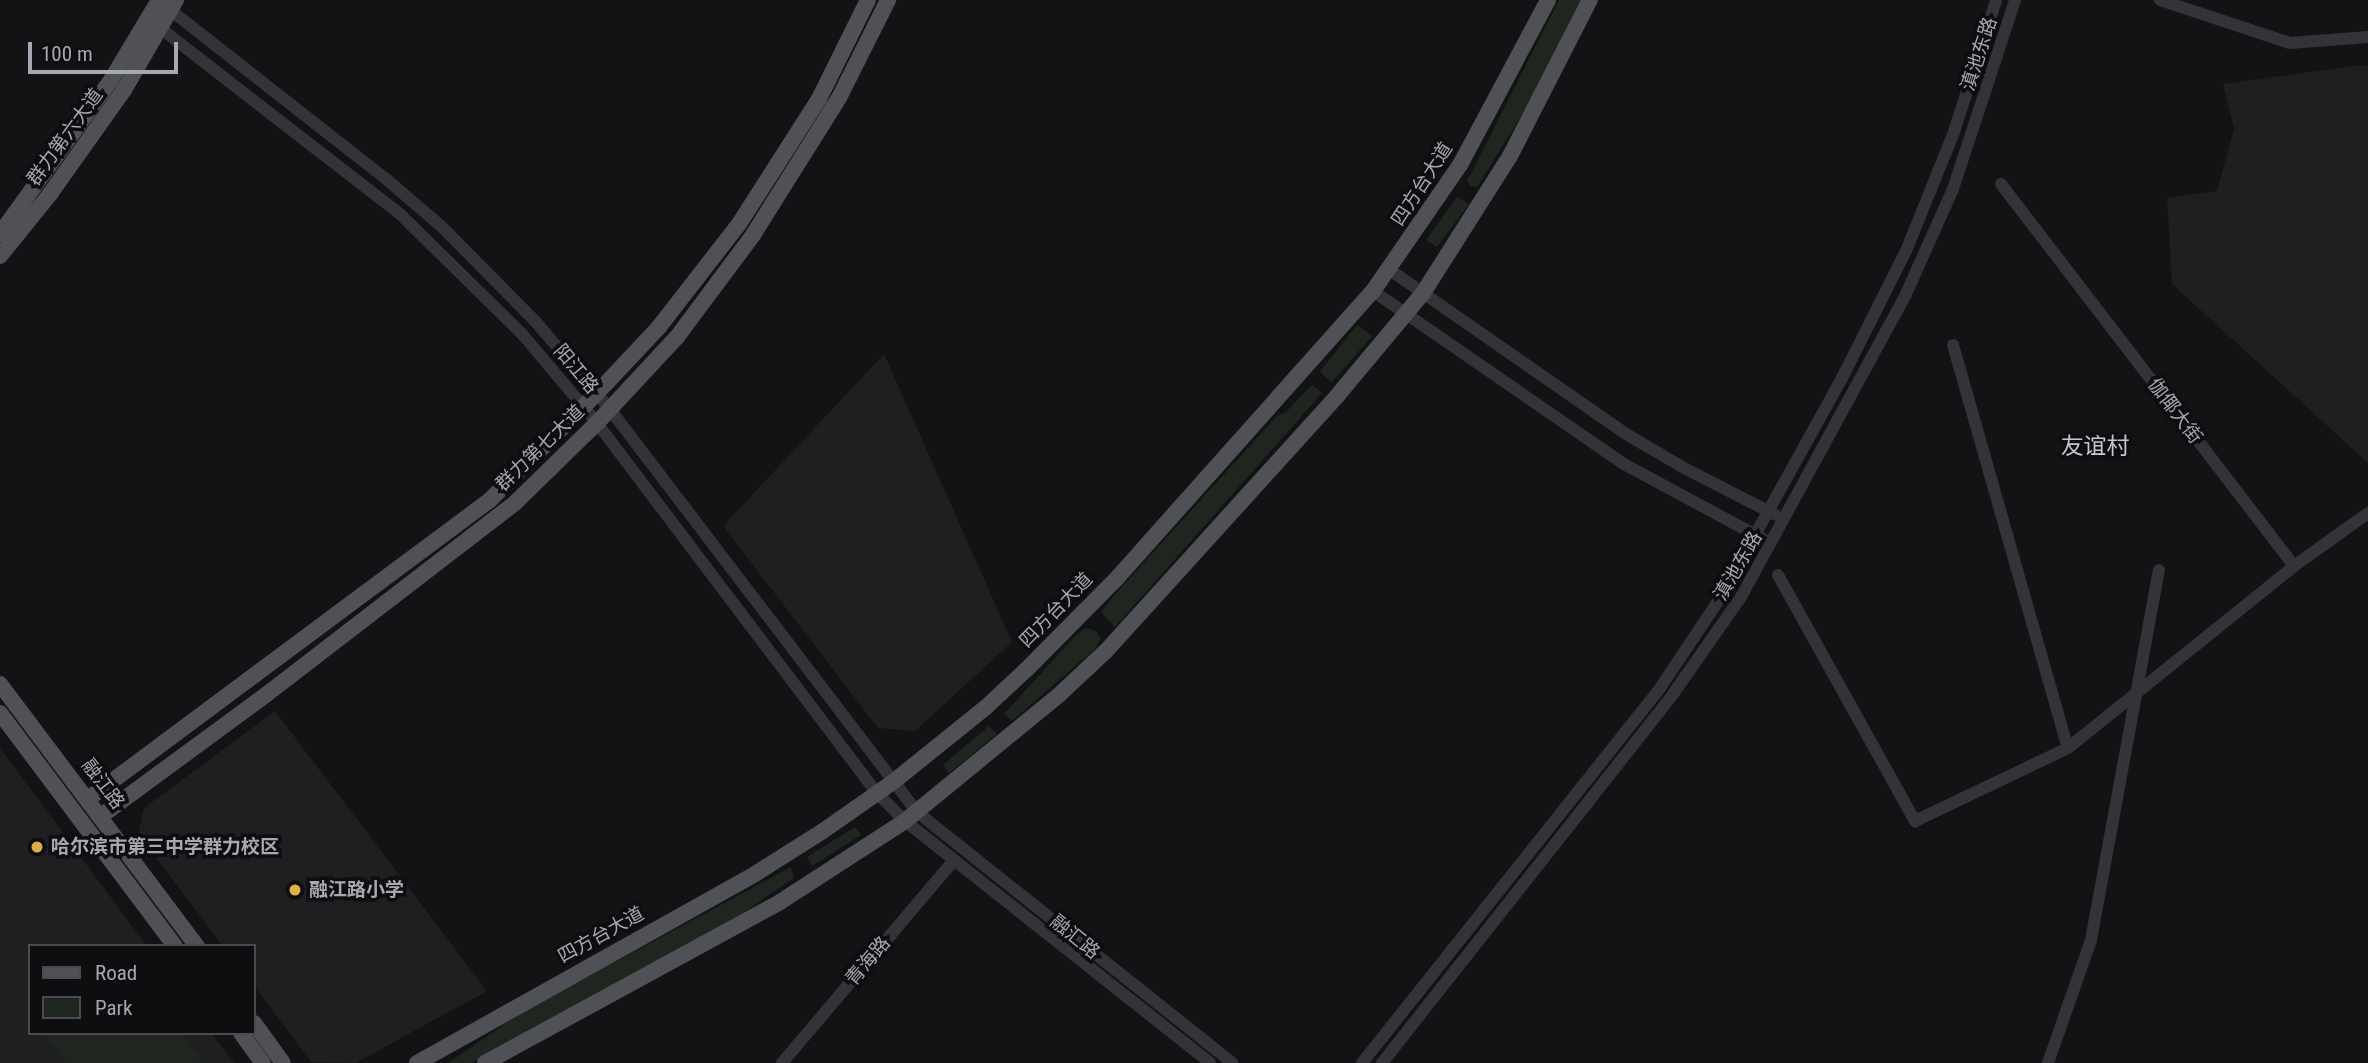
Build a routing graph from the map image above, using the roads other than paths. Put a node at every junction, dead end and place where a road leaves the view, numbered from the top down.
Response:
1 (868, 0) edge
2 (888, 0) edge
3 (1548, 0) edge
4 (1590, 0) edge
5 (1996, 0) edge
6 (2015, 0) edge
7 (2160, 0) edge
8 (166, 3) edge
9 (155, 24) junction
10 (2368, 37) edge
11 (2001, 184) dead end
12 (0, 234) edge
13 (0, 256) edge
14 (1390, 270) junction
15 (1373, 291) junction
16 (1423, 293) junction
17 (1406, 314) junction
18 (1952, 345) dead end
19 (597, 393) junction
20 (583, 407) junction
21 (609, 408) junction
22 (597, 423) junction
23 (1769, 511) junction
24 (2368, 513) edge
25 (1785, 520) junction
26 (1756, 536) junction
27 (1772, 544) junction
28 (2294, 566) junction
29 (2159, 570) dead end
30 (1778, 575) dead end
31 (0, 684) edge
32 (0, 713) edge
33 (2068, 748) junction
34 (893, 782) junction
35 (877, 793) junction
36 (88, 799) junction
37 (101, 816) junction
38 (911, 816) junction
39 (954, 860) junction
40 (173, 944) edge
41 (196, 944) edge
42 (256, 1026) edge
43 (242, 1035) edge
44 (262, 1063) edge
45 (283, 1063) edge
46 (417, 1063) edge
47 (485, 1063) edge
48 (782, 1063) edge
49 (1210, 1063) edge
50 (1232, 1063) edge
51 (1362, 1063) edge
52 (1382, 1063) edge
53 (2048, 1063) edge

1 - 19 main road, 群力第七大道
2 - 21 main road, 群力第七大道
3 - 14 main road, 四方台大道
4 - 16 main road
5 - 23 street, 滇池东路
6 - 25 street, 滇池东路
7 - 10 street
8 - 9 main road, 群力第六大道
8 - 19 street, 阳江路
9 - 12 main road, 群力第六大道
9 - 13 main road, 群力第六大道
9 - 20 street, 阳江路
11 - 28 street, 伽倻大街
14 - 15 main road, 四方台大道
14 - 16 street
15 - 17 street
15 - 34 main road, 四方台大道
16 - 17 main road
16 - 23 street
17 - 26 street
17 - 38 main road
18 - 33 street
19 - 20 main road, 群力第七大道
19 - 21 street, 阳江路
20 - 22 street, 阳江路
20 - 36 main road, 群力第七大道
21 - 22 main road, 群力第七大道
21 - 34 street, 阳江路
22 - 35 street, 阳江路
22 - 37 main road, 群力第七大道
23 - 25 street
23 - 26 street, 滇池东路
24 - 28 street
25 - 27 street, 滇池东路
26 - 27 street
26 - 51 street, 滇池东路
27 - 52 street, 滇池东路
28 - 33 street
29 - 53 street
30 - 33 street
31 - 36 main road, 融江路
32 - 40 main road, 融江路
34 - 35 main road, 四方台大道
34 - 38 street, 阳江路
35 - 38 street, 阳江路
35 - 46 main road, 四方台大道
36 - 37 main road, 融江路
37 - 41 main road, 融江路
38 - 39 street, 融汇路
38 - 47 main road
38 - 50 street, 融汇路
39 - 48 street, 青海路
39 - 49 street, 融汇路
42 - 45 main road
43 - 44 main road

